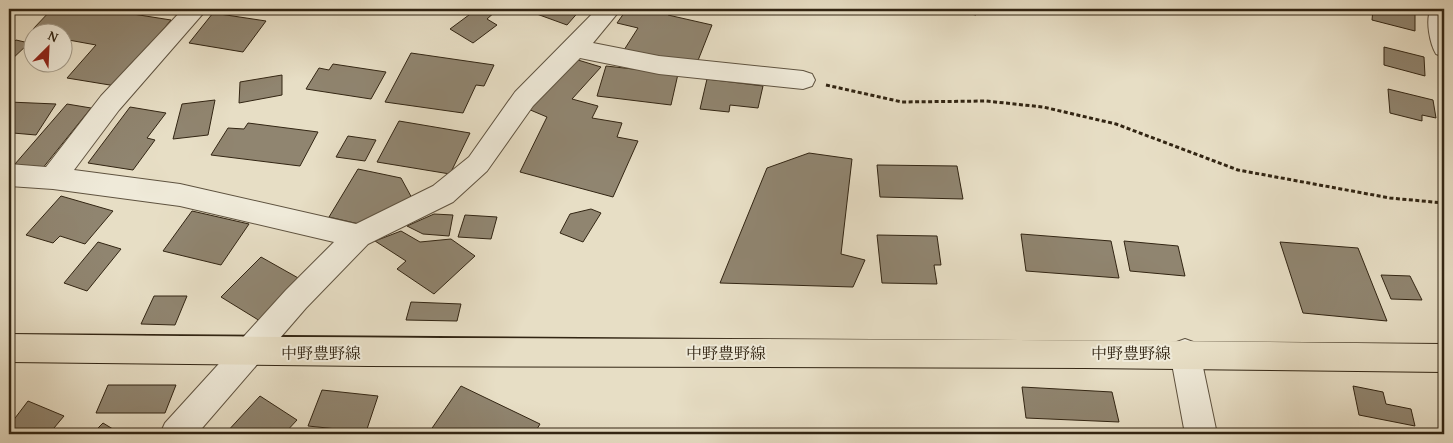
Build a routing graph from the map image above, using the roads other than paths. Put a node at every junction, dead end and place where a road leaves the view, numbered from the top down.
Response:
1 (196, 9) edge
2 (610, 9) edge
3 (1439, 16) dead end
4 (575, 48) junction
5 (1444, 48) edge
6 (803, 80) road end
7 (9, 175) edge
8 (53, 178) junction
9 (358, 236) junction
10 (9, 348) edge
11 (250, 352) junction
12 (1185, 353) junction
13 (1444, 358) edge
14 (176, 434) edge
15 (1201, 434) edge

1 - 8 street
2 - 4 street
3 - 5 street
4 - 6 street
4 - 9 street
7 - 8 street
8 - 9 street
9 - 11 street
10 - 11 main road, 中野豊野線
11 - 12 main road, 中野豊野線
11 - 14 street
12 - 13 main road, 中野豊野線
12 - 15 street

